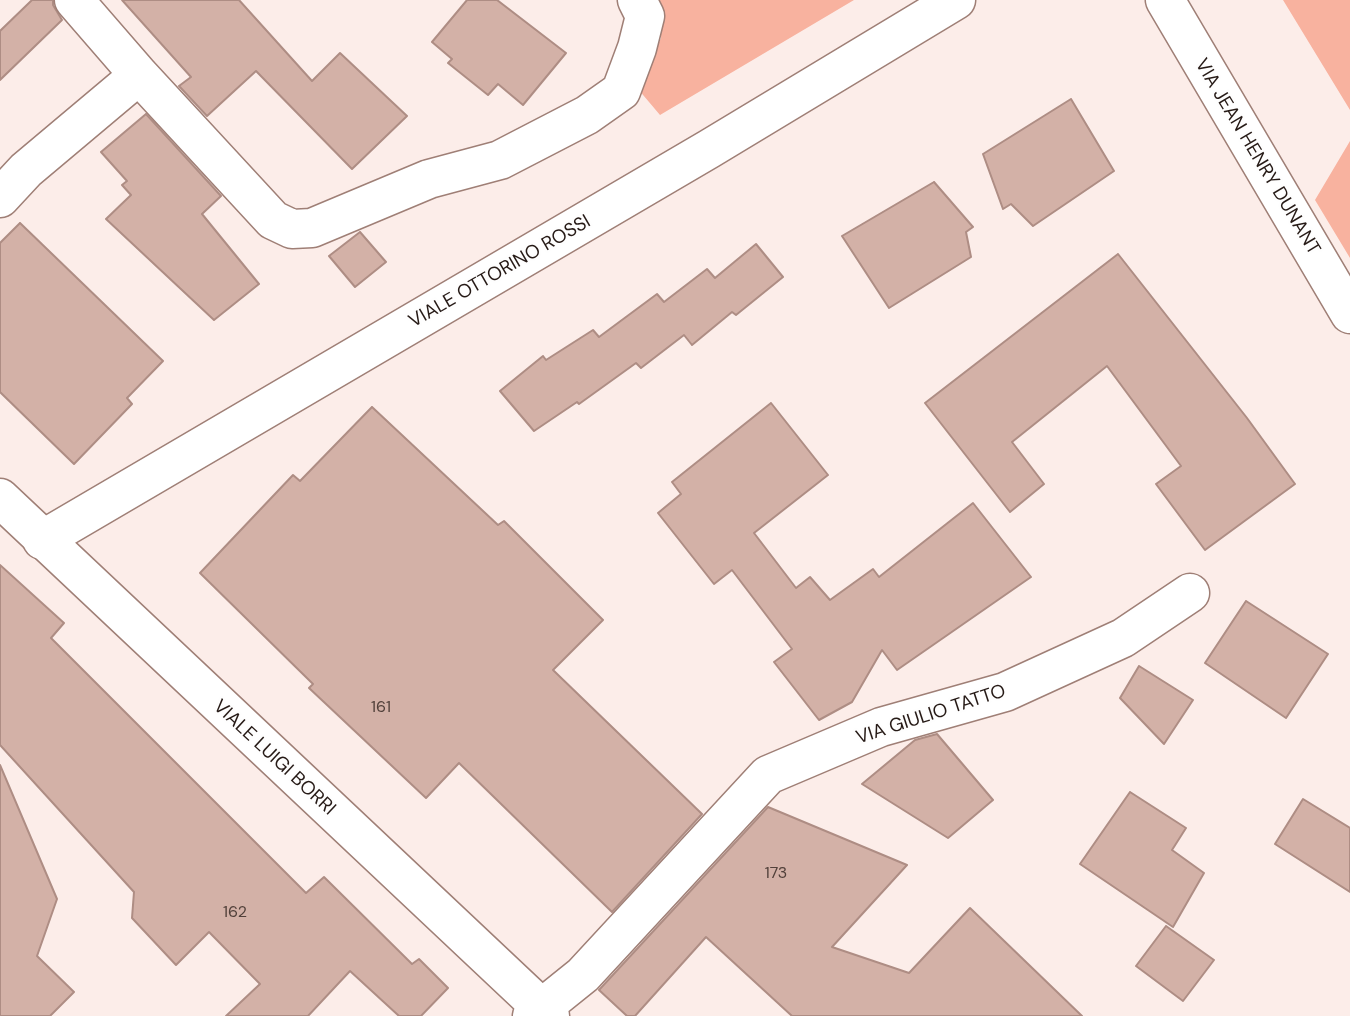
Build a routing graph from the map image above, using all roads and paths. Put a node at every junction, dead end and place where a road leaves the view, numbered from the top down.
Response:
1 (74, 0) edge
2 (637, 0) edge
3 (956, 0) edge
4 (1165, 0) edge
5 (139, 75) junction
6 (0, 198) edge
7 (1350, 314) edge
8 (0, 498) edge
9 (41, 540) junction
10 (1190, 593) dead end
11 (541, 1014) edge

1 - 5 street
2 - 5 street
3 - 9 street, VIALE OTTORINO ROSSI
4 - 7 street, VIA JEAN HENRY DUNANT
5 - 6 street
8 - 9 street, VIALE LUIGI BORRI
9 - 11 street, VIALE LUIGI BORRI
10 - 11 street, VIA GIULIO TATTO

